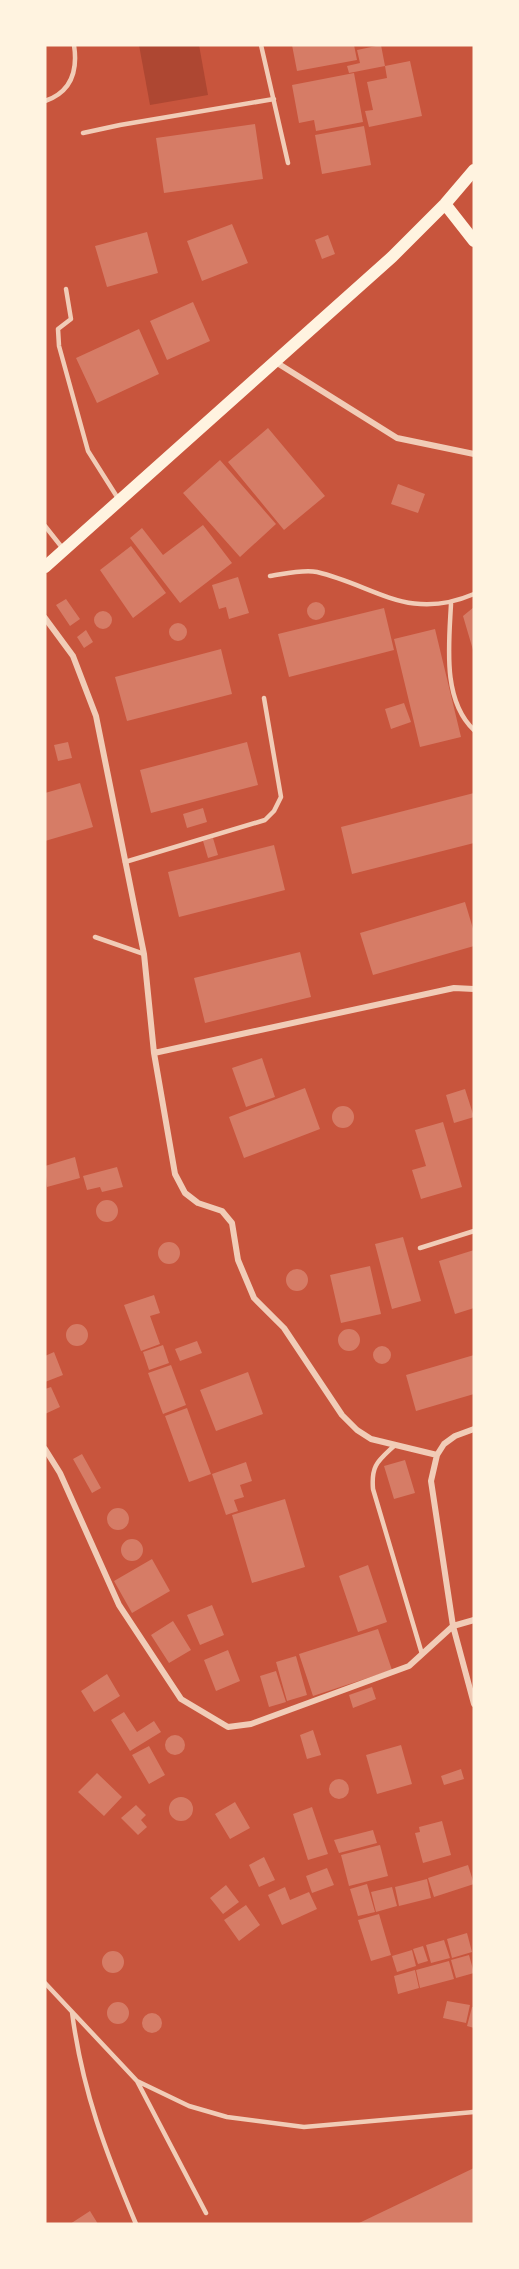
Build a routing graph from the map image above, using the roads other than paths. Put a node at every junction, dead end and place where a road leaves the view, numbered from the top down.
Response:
1 (74, 45) edge
2 (261, 45) edge
3 (274, 99) junction
4 (45, 101) edge
5 (83, 133) dead end
6 (288, 164) dead end
7 (474, 170) edge
8 (445, 204) junction
9 (474, 241) edge
10 (66, 289) dead end
11 (274, 361) junction
12 (474, 454) edge
13 (119, 500) junction
14 (45, 526) edge
15 (64, 549) junction
16 (45, 567) edge
17 (270, 576) dead end
18 (474, 594) edge
19 (451, 604) junction
20 (45, 618) edge
21 (264, 698) dead end
22 (474, 730) edge
23 (125, 862) junction
24 (95, 937) dead end
25 (144, 954) junction
26 (474, 989) edge
27 (154, 1053) junction
28 (474, 1231) edge
29 (420, 1248) dead end
30 (474, 1429) edge
31 (394, 1446) junction
32 (45, 1449) edge
33 (436, 1455) junction
34 (474, 1620) edge
35 (453, 1626) junction
36 (422, 1654) junction
37 (474, 1704) edge
38 (45, 1983) edge
39 (71, 2010) junction
40 (138, 2080) junction
41 (474, 2112) edge
42 (206, 2213) dead end
43 (136, 2224) edge

1 - 4 lane
2 - 3 lane
3 - 5 lane
3 - 6 lane
7 - 8 main road
8 - 9 main road
8 - 11 main road
10 - 13 lane
11 - 12 street
11 - 13 main road
13 - 15 main road
14 - 15 lane
15 - 16 main road
17 - 19 lane
18 - 19 lane
19 - 22 lane
20 - 23 street
21 - 23 lane
23 - 25 street
24 - 25 lane
25 - 27 street
26 - 27 street
27 - 31 street
28 - 29 lane
30 - 33 street
31 - 33 street
31 - 36 lane
32 - 36 street
33 - 35 street
34 - 35 street
35 - 36 street
35 - 37 street
38 - 39 lane
39 - 40 lane
39 - 43 lane
40 - 41 lane
40 - 42 lane

